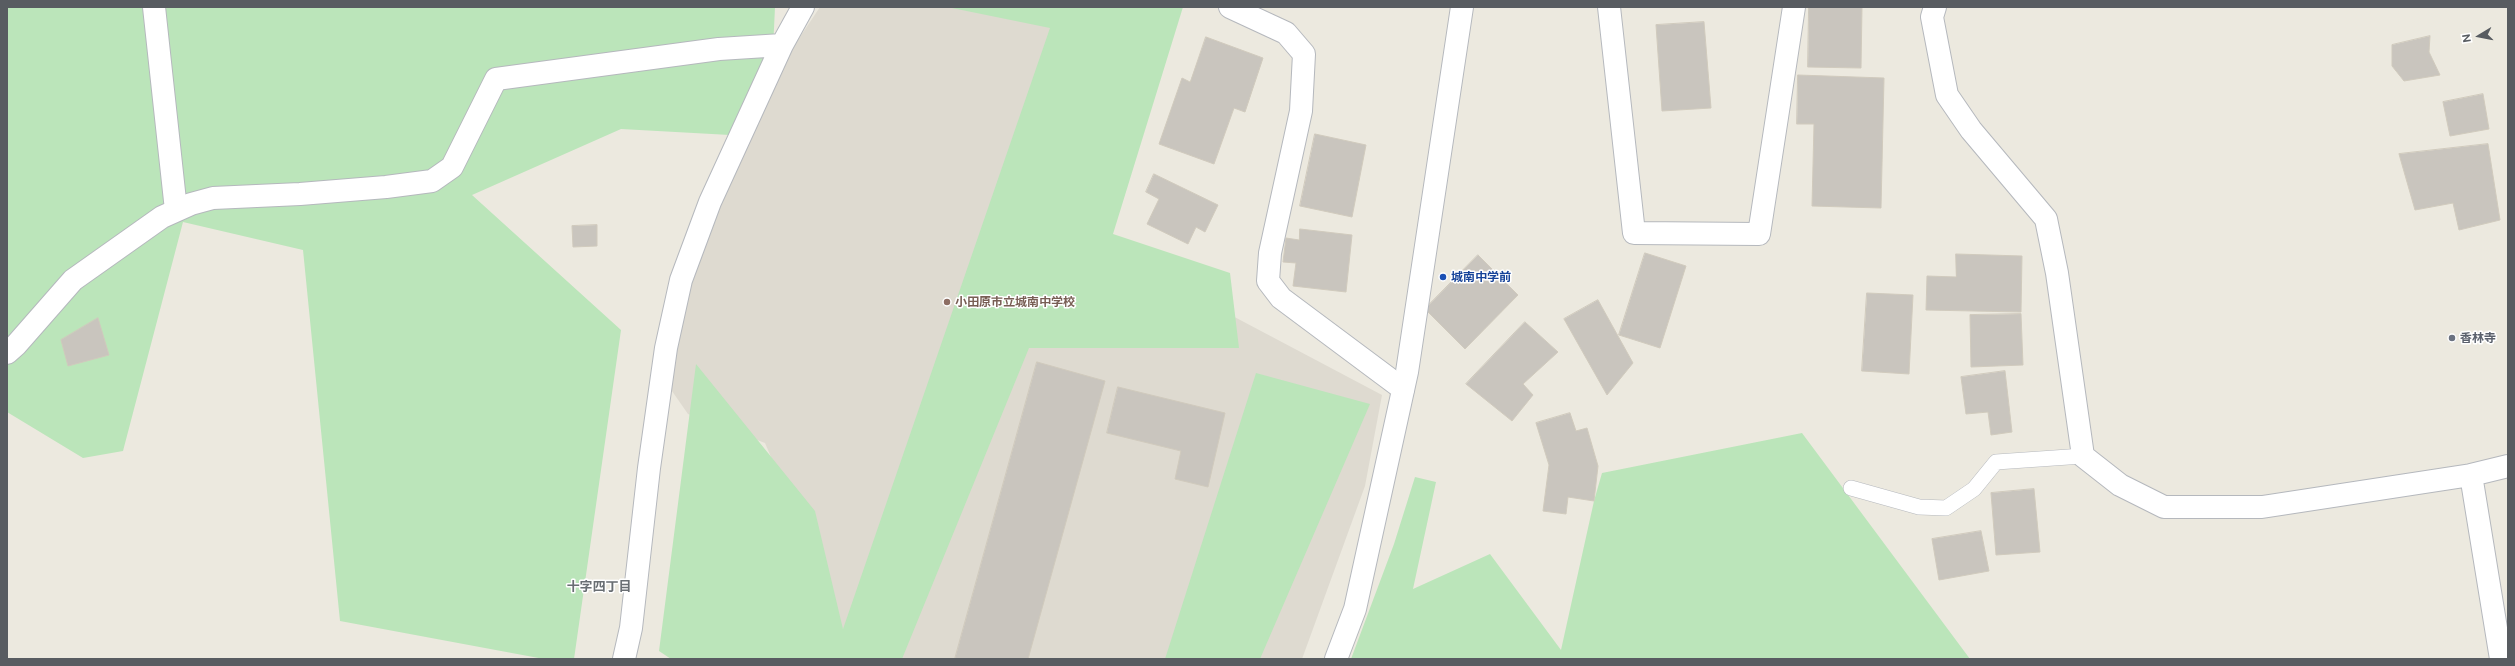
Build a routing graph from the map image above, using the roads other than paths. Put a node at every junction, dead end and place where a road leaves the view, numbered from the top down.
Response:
1 (154, 7) edge
2 (803, 7) edge
3 (1230, 7) edge
4 (1462, 7) edge
5 (1609, 7) edge
6 (1794, 7) edge
7 (1935, 7) edge
8 (782, 45) junction
9 (176, 210) junction
10 (7, 353) edge
11 (1404, 389) junction
12 (2083, 456) junction
13 (2508, 466) edge
14 (2471, 475) junction
15 (1851, 488) dead end
16 (624, 659) edge
17 (1336, 659) edge
18 (2501, 659) edge

1 - 9 street
2 - 8 street
3 - 11 street
4 - 11 street
5 - 6 street
7 - 12 street
8 - 9 street
8 - 16 street
9 - 10 street
11 - 17 street
12 - 14 street
12 - 15 lane
13 - 14 street
14 - 18 street

